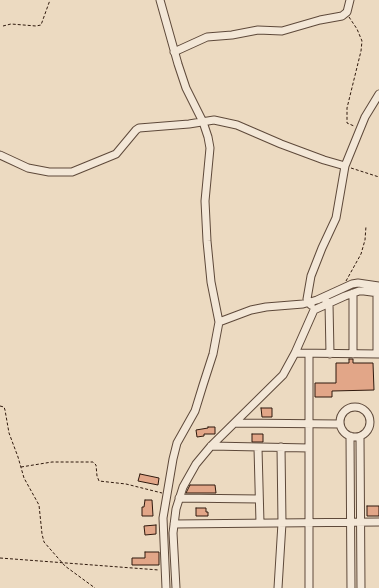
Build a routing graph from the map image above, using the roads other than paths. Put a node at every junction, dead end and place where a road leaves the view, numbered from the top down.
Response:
1 (160, 0) edge
2 (350, 0) edge
3 (174, 52) junction
4 (379, 94) edge
5 (203, 122) junction
6 (0, 155) edge
7 (345, 166) junction
8 (378, 291) edge
9 (353, 293) junction
10 (323, 298) junction
11 (308, 302) junction
12 (329, 303) junction
13 (314, 310) junction
14 (219, 322) junction
15 (295, 353) junction
16 (309, 354) junction
17 (330, 354) junction
18 (353, 354) junction
19 (378, 354) edge
20 (235, 423) junction
21 (379, 423) edge
22 (340, 424) junction
23 (371, 424) junction
24 (310, 425) junction
25 (350, 436) junction
26 (360, 437) junction
27 (211, 446) junction
28 (281, 447) junction
29 (258, 448) junction
30 (309, 448) junction
31 (179, 498) junction
32 (259, 499) junction
33 (282, 522) junction
34 (308, 522) junction
35 (350, 522) junction
36 (361, 522) junction
37 (379, 522) edge
38 (260, 523) junction
39 (174, 524) junction
40 (166, 588) edge
41 (176, 588) edge
42 (278, 588) edge
43 (309, 588) edge
44 (351, 588) edge
45 (361, 588) edge

1 - 3 street
2 - 3 street
3 - 5 street
4 - 7 street
5 - 6 street
5 - 7 street
5 - 14 street
7 - 11 street
8 - 9 street
8 - 10 street
8 - 19 street
9 - 12 street
9 - 18 street
10 - 11 street
10 - 12 street
11 - 13 street
11 - 14 street
12 - 13 street
12 - 17 street
13 - 15 street
14 - 40 street
15 - 16 street
15 - 20 street
16 - 17 street
16 - 24 street
17 - 18 street
18 - 19 street
20 - 24 street
20 - 27 street
21 - 23 street
22 - 23 street
22 - 24 street
22 - 25 street
23 - 26 street
24 - 30 street
25 - 26 street
25 - 35 street
26 - 36 street
27 - 29 street
27 - 31 street
28 - 29 street
28 - 30 street
28 - 33 street
29 - 32 street
30 - 34 street
31 - 32 street
31 - 39 street
32 - 38 street
33 - 34 street
33 - 38 street
33 - 42 street
34 - 35 street
34 - 43 street
35 - 36 street
35 - 44 street
36 - 37 street
36 - 45 street
38 - 39 street
39 - 41 street

